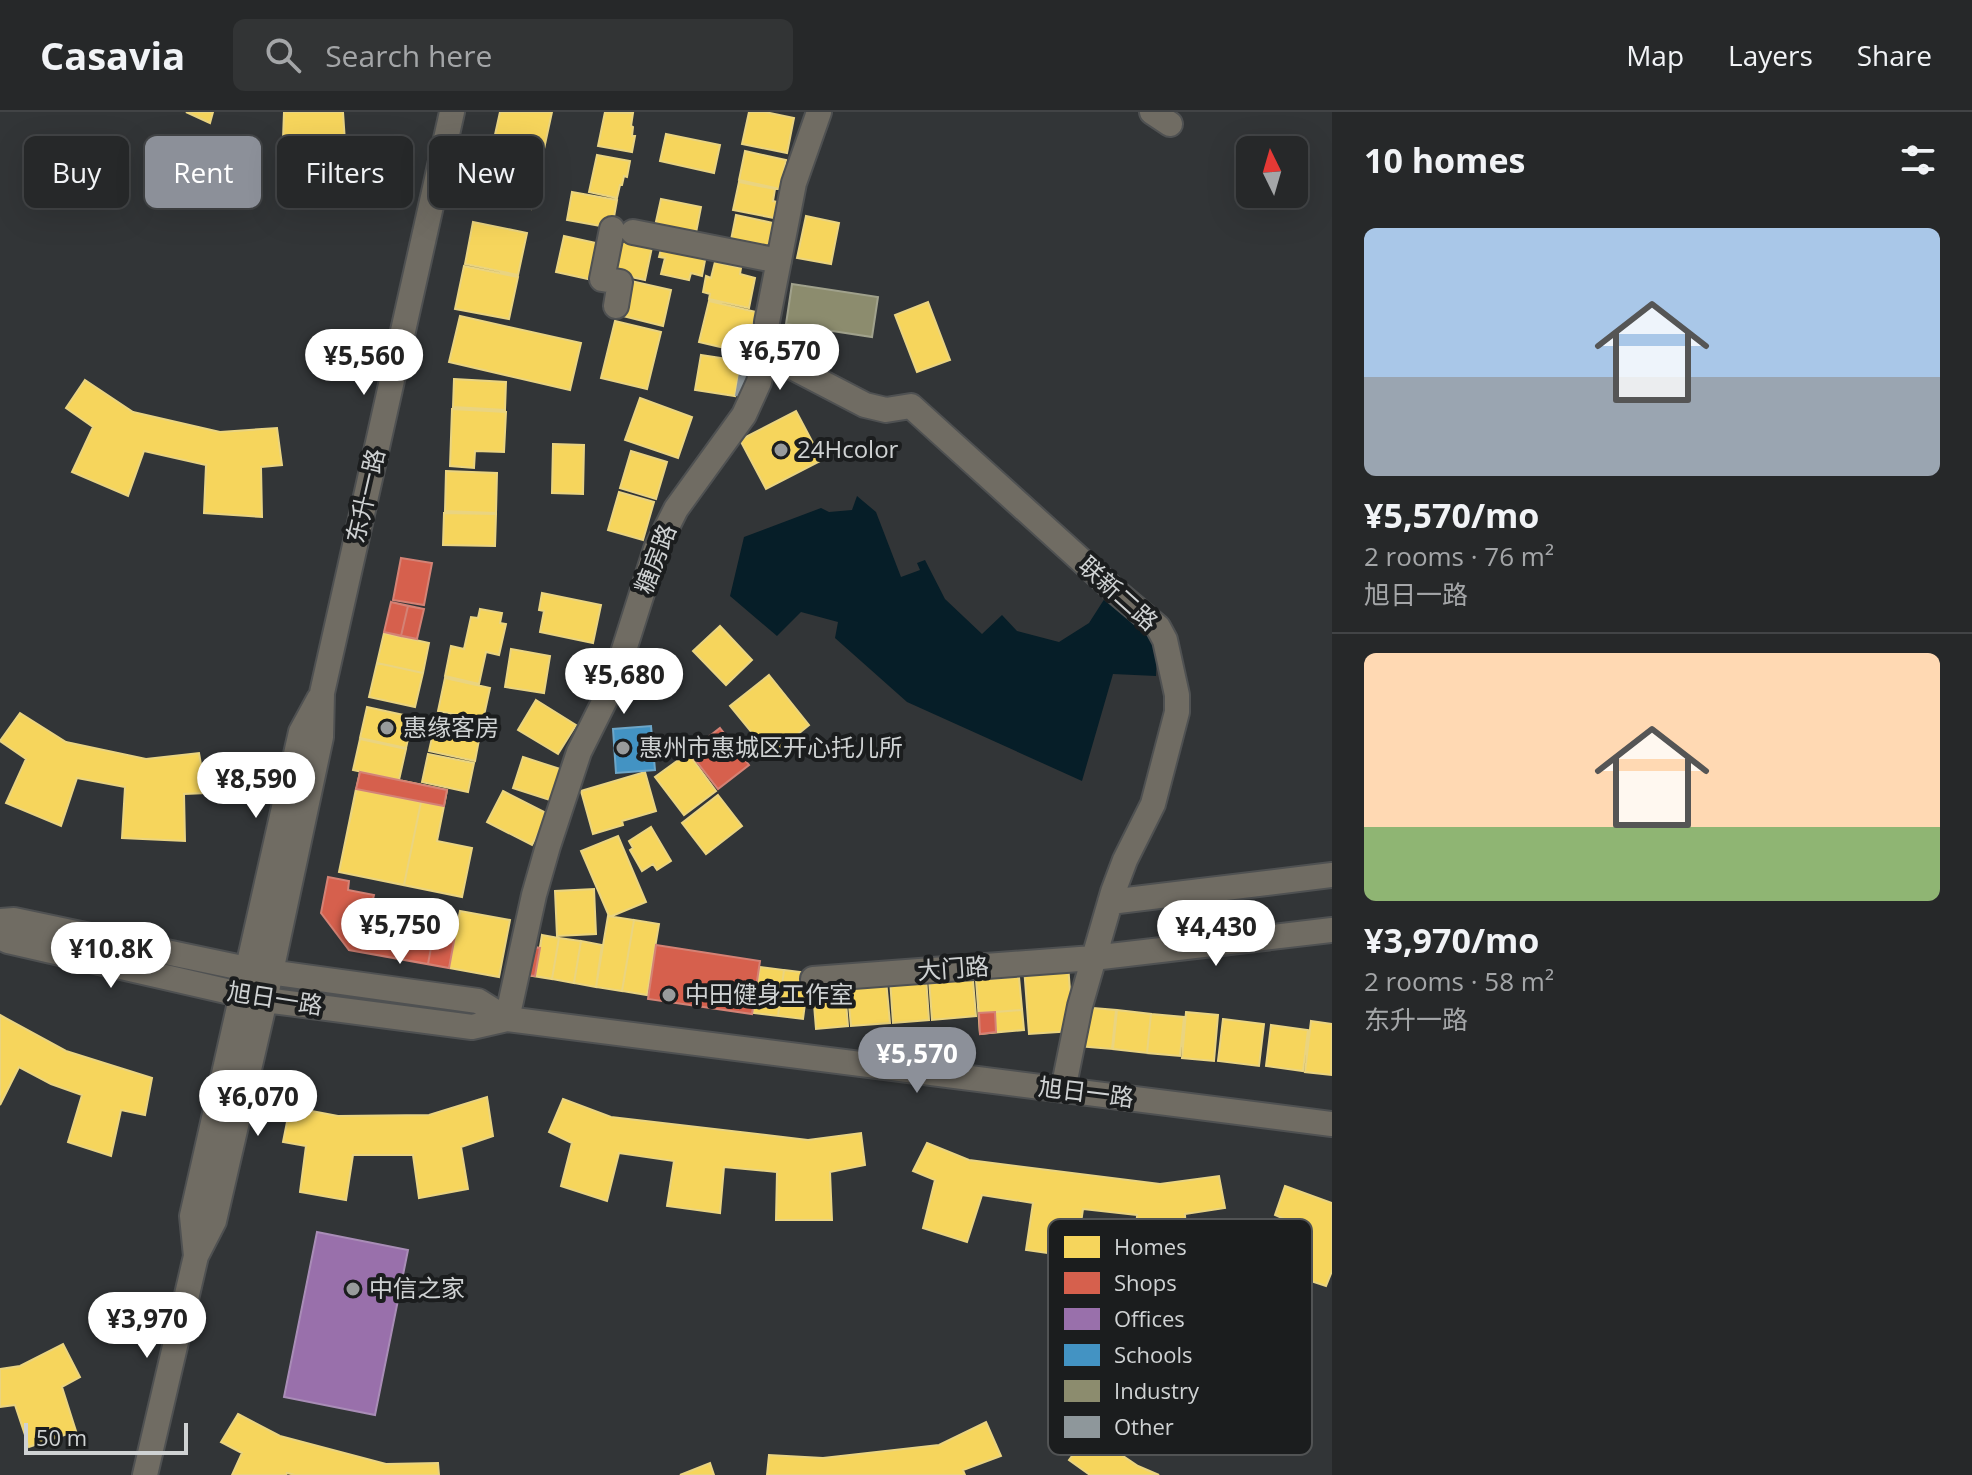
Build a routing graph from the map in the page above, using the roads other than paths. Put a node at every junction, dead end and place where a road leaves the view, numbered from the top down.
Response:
1 (452, 112) edge
2 (819, 112) edge
3 (779, 261) junction
4 (616, 306) dead end
5 (765, 353) junction
6 (1332, 875) edge
7 (1110, 902) junction
8 (0, 921) edge
9 (1332, 930) edge
10 (0, 937) edge
11 (1093, 958) junction
12 (259, 971) junction
13 (813, 979) dead end
14 (241, 995) junction
15 (265, 1000) junction
16 (507, 1019) junction
17 (1063, 1090) junction
18 (1332, 1124) edge
19 (196, 1256) junction
20 (145, 1475) edge

1 - 12 street, 东升一路
2 - 3 street, 糖房路
3 - 4 street
3 - 5 street, 糖房路
5 - 7 street, 联新二路
5 - 16 street, 糖房路
6 - 7 street
7 - 11 street, 联新二路
8 - 12 street, 旭日一路
9 - 11 street, 大门路
10 - 14 street, 旭日一路
11 - 13 street, 大门路
11 - 17 street, 联新二路
12 - 14 street, 东升一路
12 - 15 street, 东升一路
12 - 16 street, 旭日一路
14 - 15 street, 旭日一路
14 - 19 street, 东升一路
15 - 16 street, 旭日一路
15 - 19 street, 东升一路
16 - 17 street, 旭日一路
17 - 18 street, 旭日一路
19 - 20 street, 东升一路

